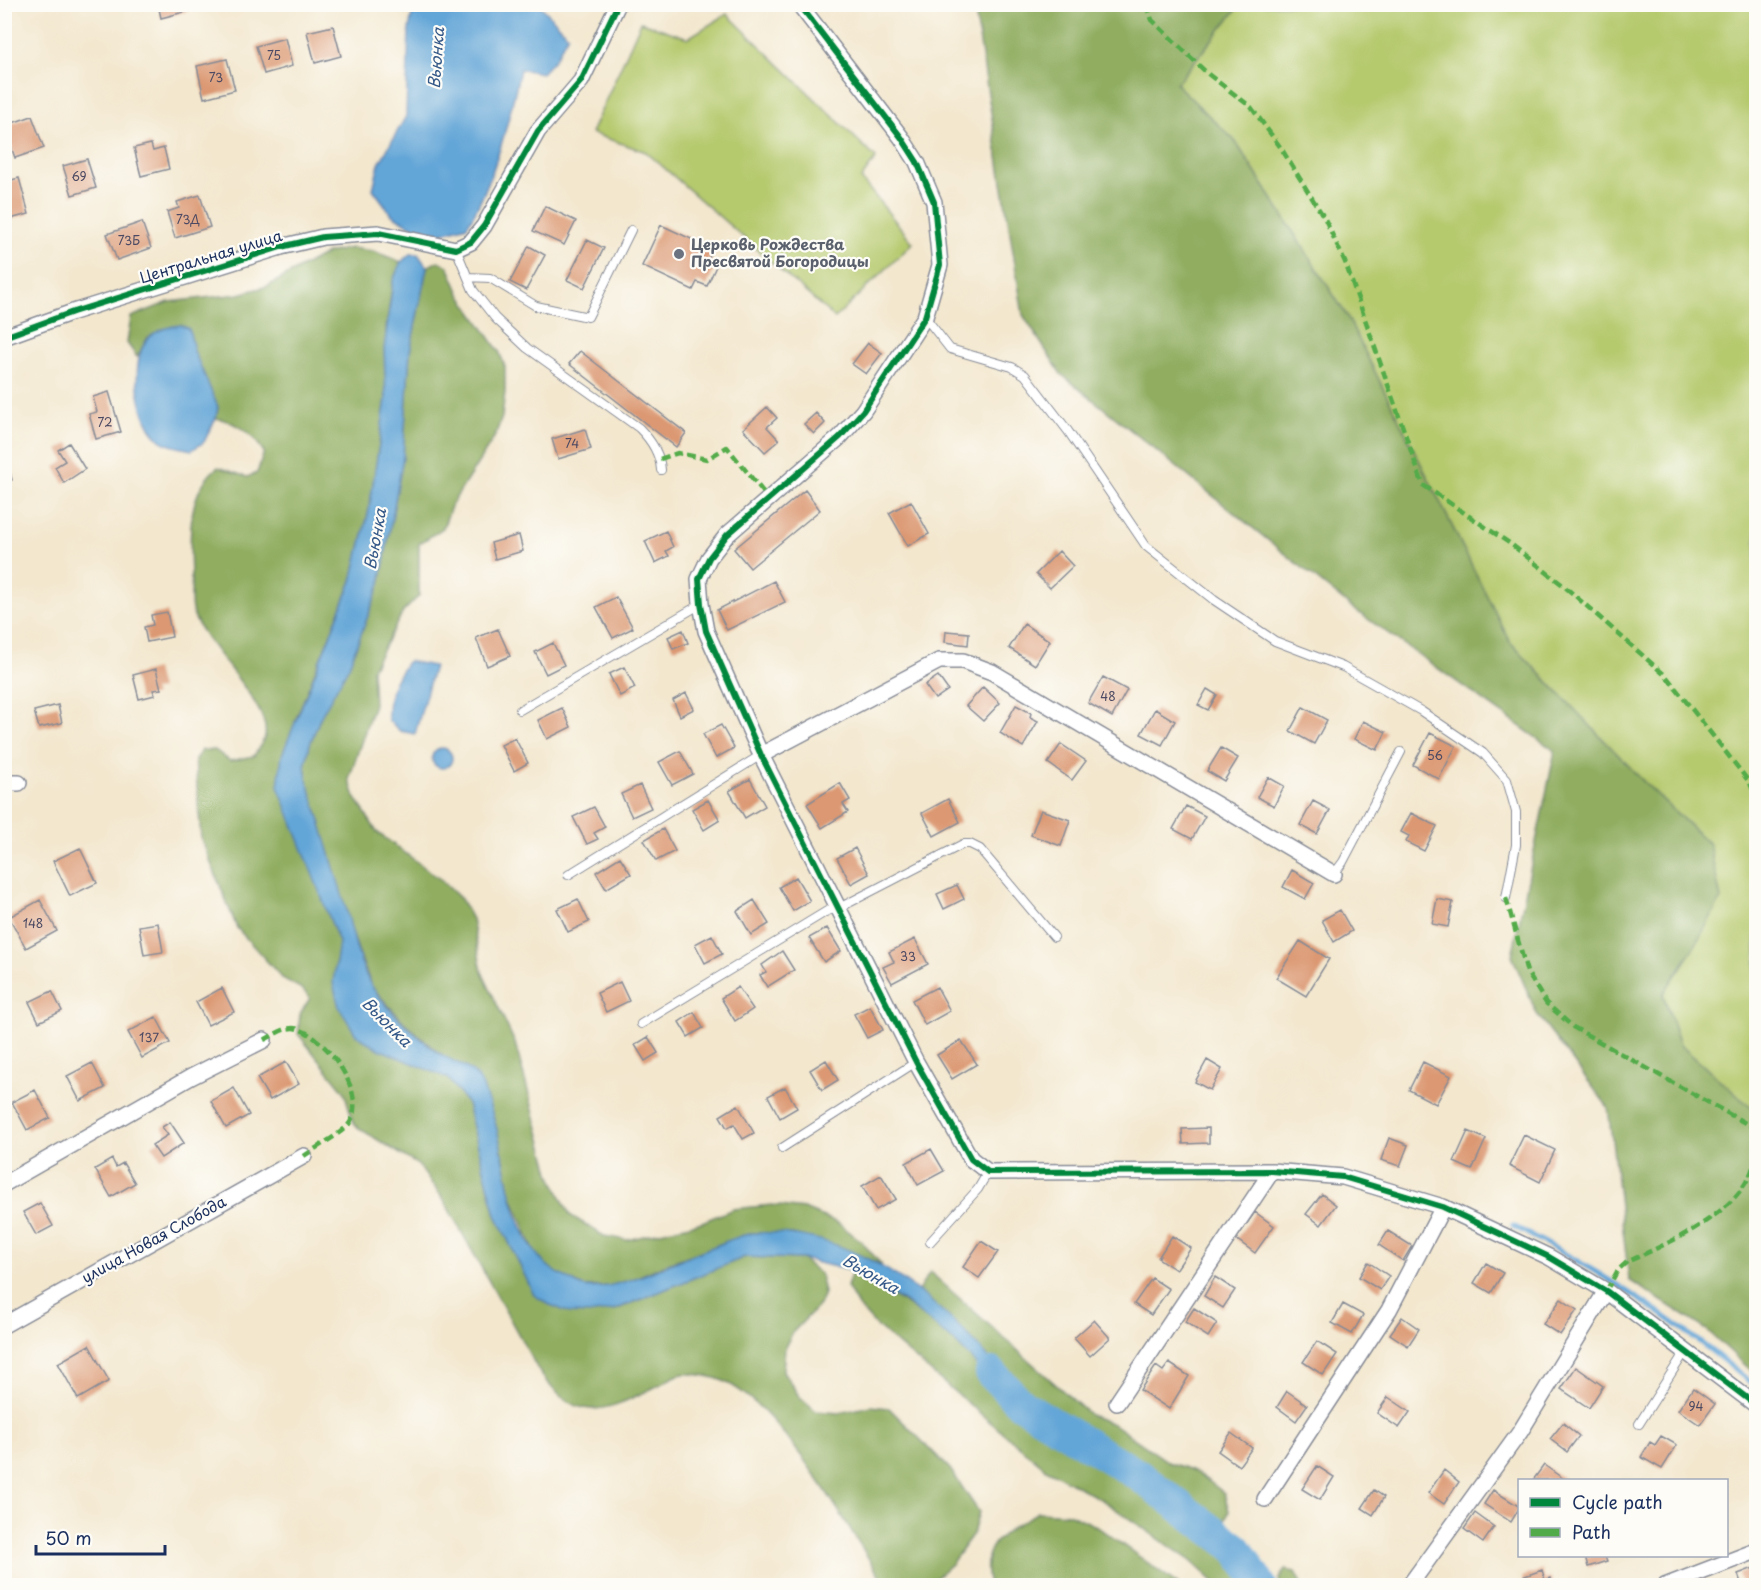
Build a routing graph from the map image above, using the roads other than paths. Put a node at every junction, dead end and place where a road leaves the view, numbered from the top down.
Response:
1 (618, 4) edge
2 (799, 4) edge
3 (631, 230) dead end
4 (449, 249) junction
5 (468, 277) junction
6 (925, 317) junction
7 (4, 337) edge
8 (661, 470) dead end
9 (701, 604) junction
10 (520, 710) dead end
11 (1401, 752) dead end
12 (761, 755) junction
13 (1334, 874) joint
14 (568, 875) dead end
15 (1506, 898) dead end
16 (839, 908) junction
17 (1054, 937) dead end
18 (641, 1024) dead end
19 (264, 1040) dead end
20 (916, 1062) junction
21 (782, 1148) dead end
22 (304, 1156) dead end
23 (1272, 1171) junction
24 (988, 1172) junction
25 (4, 1184) edge
26 (1443, 1207) junction
27 (930, 1242) dead end
28 (1606, 1291) junction
29 (4, 1325) edge
30 (1686, 1350) junction
31 (1116, 1403) dead end
32 (1756, 1405) edge
33 (1639, 1424) dead end
34 (1265, 1498) dead end
35 (1756, 1551) edge
36 (1409, 1586) edge
37 (1665, 1586) edge

1 - 4 street
2 - 6 street
3 - 5 lane
4 - 5 lane
4 - 7 street, Центральная улица
5 - 8 lane
6 - 9 street
6 - 15 lane
9 - 10 lane
9 - 12 street
11 - 13 lane
12 - 13 street
12 - 14 lane
12 - 16 street
16 - 17 lane
16 - 18 lane
16 - 20 street
19 - 25 street
20 - 21 lane
20 - 24 street
22 - 29 street, улица Новая Слобода
23 - 24 street
23 - 26 street
23 - 31 street
24 - 27 lane
26 - 28 street
26 - 34 street
28 - 30 street
28 - 36 street
30 - 32 street
30 - 33 lane
35 - 37 street

